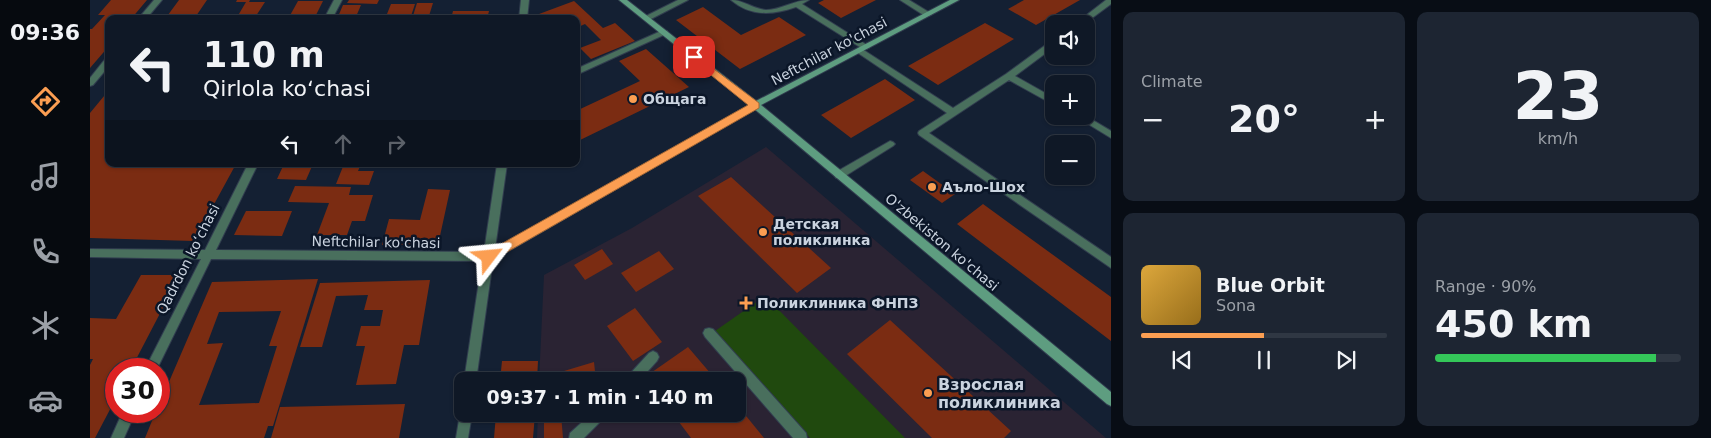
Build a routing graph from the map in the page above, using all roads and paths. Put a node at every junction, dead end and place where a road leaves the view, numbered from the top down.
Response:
1 (158, 0) edge
2 (338, 0) edge
3 (526, 0) edge
4 (623, 0) edge
5 (684, 0) edge
6 (735, 0) edge
7 (805, 0) edge
8 (904, 0) edge
9 (955, 0) edge
10 (1110, 1) edge
11 (797, 4) junction
12 (928, 14) junction
13 (145, 15) edge
14 (330, 15) edge
15 (524, 15) edge
16 (1091, 15) edge
17 (646, 18) junction
18 (664, 33) junction
19 (862, 49) junction
20 (1045, 50) edge
21 (105, 65) edge
22 (580, 70) edge
23 (1009, 76) junction
24 (90, 83) edge
25 (1045, 97) edge
26 (755, 105) junction
27 (954, 113) junction
28 (1094, 125) edge
29 (1111, 135) edge
30 (890, 144) dead end
31 (251, 167) edge
32 (502, 167) edge
33 (839, 175) junction
34 (90, 253) edge
35 (207, 254) junction
36 (489, 257) junction
37 (1111, 263) edge
38 (709, 333) dead end
39 (653, 357) dead end
40 (156, 358) edge
41 (471, 372) edge
42 (639, 372) edge
43 (1111, 400) edge
44 (465, 422) edge
45 (592, 422) edge
46 (124, 423) edge
47 (117, 438) edge
48 (462, 438) edge
49 (575, 438) edge
50 (801, 438) edge

1 - 13 street
2 - 14 street
3 - 15 street
4 - 17 street, O'zbekiston ko'chasi
5 - 17 street
6 - 11 street
7 - 11 street
8 - 12 street
9 - 12 street, Neftchilar ko'chasi
10 - 16 street
11 - 19 street
12 - 19 street, Neftchilar ko'chasi
17 - 18 street, O'zbekiston ko'chasi
18 - 22 street
18 - 26 street, O'zbekiston ko'chasi
19 - 26 street, Neftchilar ko'chasi
19 - 27 street
20 - 23 street
21 - 24 street
23 - 25 street
23 - 27 street
26 - 33 street, O'zbekiston ko'chasi
26 - 36 street, Neftchilar ko'chasi
27 - 37 street
28 - 29 street
30 - 33 street
31 - 35 street, Qadrdon koʻchasi
32 - 36 street
33 - 43 street, O'zbekiston ko'chasi
34 - 35 street, Neftchilar ko'chasi
35 - 36 street, Neftchilar ko'chasi
35 - 40 street, Qadrdon koʻchasi
36 - 41 street
38 - 50 street
39 - 42 street
44 - 48 street
45 - 49 street
46 - 47 street

